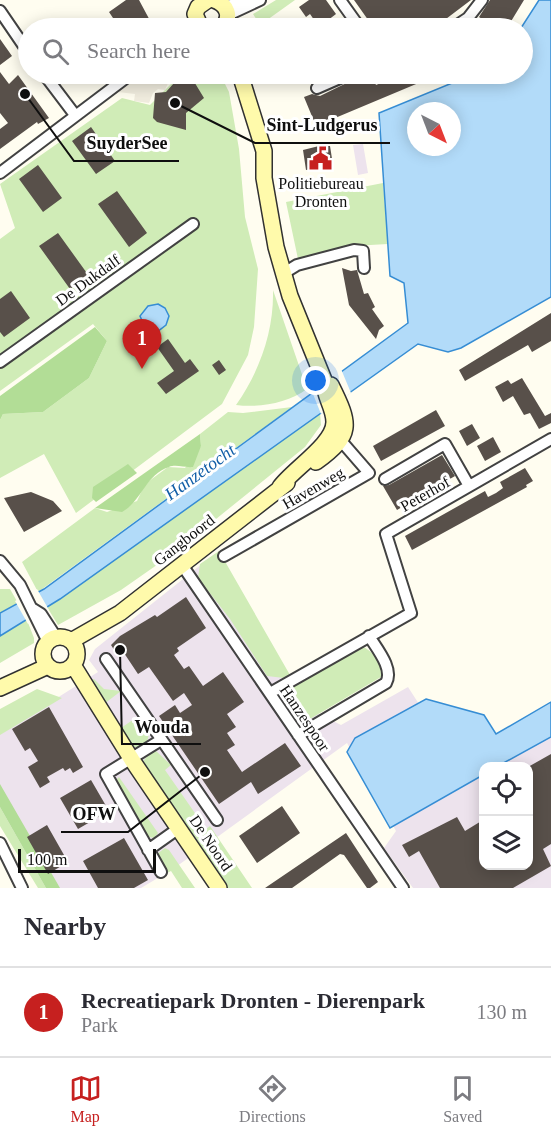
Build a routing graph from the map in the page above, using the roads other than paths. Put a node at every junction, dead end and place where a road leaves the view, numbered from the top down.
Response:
1 (259, 0) edge
2 (340, 0) edge
3 (482, 0) edge
4 (0, 11) edge
5 (223, 17) edge
6 (353, 18) edge
7 (468, 18) edge
8 (18, 37) edge
9 (51, 84) edge
10 (118, 84) edge
11 (243, 84) edge
12 (326, 84) edge
13 (317, 88) dead end
14 (75, 116) junction
15 (0, 173) edge
16 (193, 224) dead end
17 (364, 268) dead end
18 (284, 273) junction
19 (0, 362) edge
20 (337, 436) junction
21 (551, 439) edge
22 (385, 479) dead end
23 (469, 486) junction
24 (224, 556) dead end
25 (0, 561) edge
26 (182, 565) junction
27 (4, 577) edge
28 (369, 636) junction
29 (57, 649) junction
30 (106, 659) dead end
31 (3, 687) edge
32 (270, 693) junction
33 (298, 735) junction
34 (161, 740) junction
35 (128, 762) junction
36 (217, 820) dead end
37 (172, 833) junction
38 (0, 843) edge
39 (148, 850) junction
40 (161, 872) dead end
41 (22, 888) edge
42 (209, 888) edge
43 (219, 888) edge
44 (403, 888) edge

1 - 5 street
2 - 6 street
3 - 7 street
4 - 8 street
9 - 14 street
10 - 14 street
11 - 18 main road
12 - 13 street
14 - 15 street
16 - 19 street, De Dukdalf
17 - 18 street
18 - 20 main road
20 - 24 street, Havenweg
20 - 26 main road, Gangboord
21 - 23 street, Peterhof
22 - 23 street
23 - 28 street, Peterhof
25 - 27 street, De Noord
26 - 29 main road, Gangboord
26 - 32 street, Hanzespoor
27 - 29 street, De Noord
28 - 32 street
28 - 33 street
29 - 31 main road, Gangboord
29 - 35 main road, De Noord
30 - 34 street, De Noord
32 - 33 street, Hanzespoor
33 - 44 street, Hanzespoor
34 - 35 street
34 - 36 street, De Noord
35 - 37 main road, De Noord
35 - 39 street
35 - 43 main road, De Noord
37 - 39 street, De Noord
37 - 42 main road, De Noord
38 - 41 street
39 - 40 street

